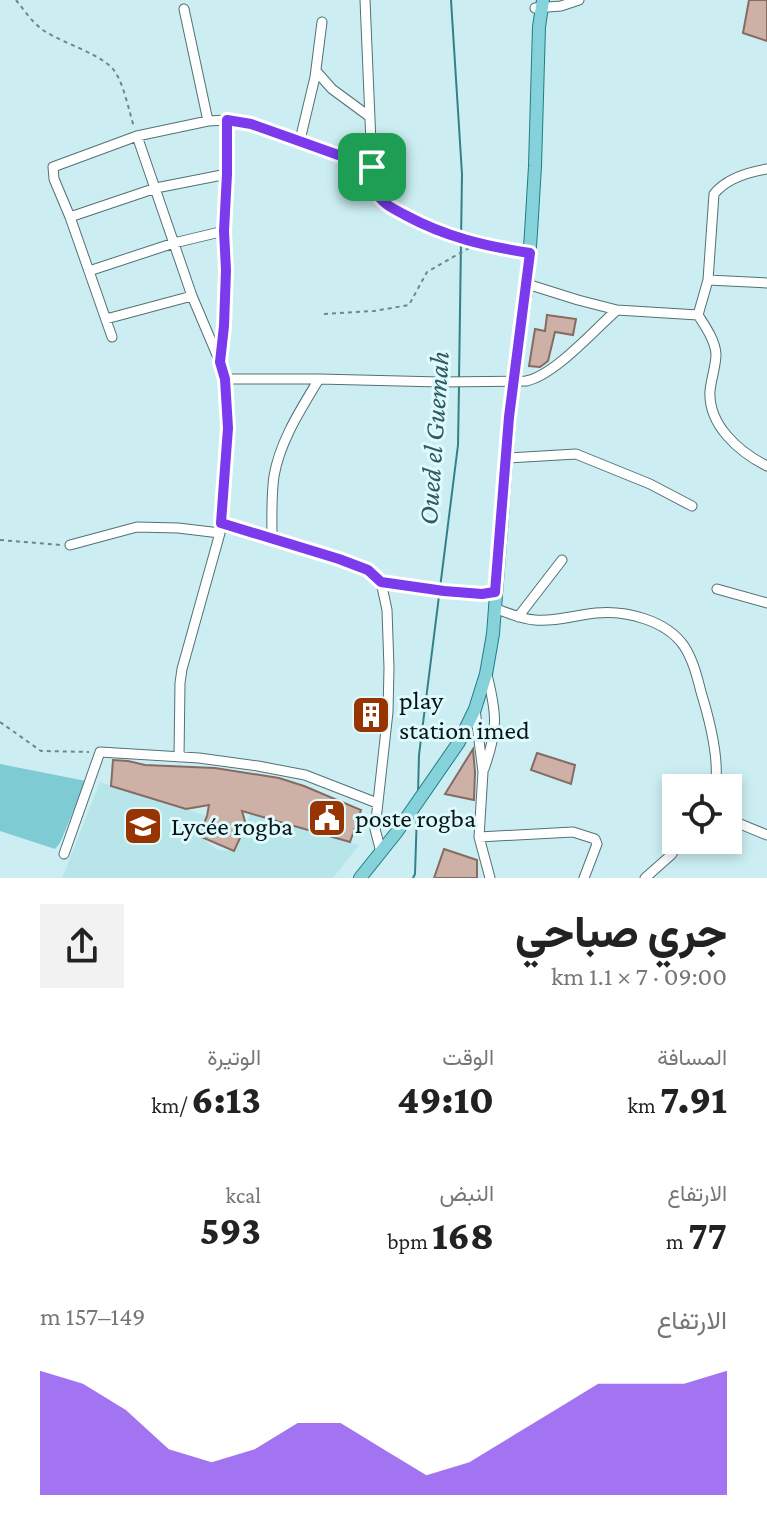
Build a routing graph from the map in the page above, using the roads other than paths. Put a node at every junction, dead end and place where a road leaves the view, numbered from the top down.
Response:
1 (365, 0) edge
2 (579, 0) edge
3 (539, 4) edge
4 (184, 9) dead end
5 (322, 22) dead end
6 (316, 71) junction
7 (370, 117) junction
8 (227, 120) junction
9 (208, 121) junction
10 (137, 136) junction
11 (300, 140) junction
12 (767, 169) edge
13 (227, 174) junction
14 (156, 188) junction
15 (70, 217) junction
16 (224, 231) junction
17 (174, 243) junction
18 (89, 271) junction
19 (708, 280) junction
20 (767, 283) edge
21 (527, 284) junction
22 (192, 296) junction
23 (617, 310) junction
24 (698, 315) junction
25 (106, 319) junction
26 (112, 337) dead end
27 (220, 362) junction
28 (225, 379) junction
29 (319, 379) junction
30 (513, 381) junction
31 (506, 458) junction
32 (767, 466) edge
33 (692, 506) dead end
34 (221, 528) junction
35 (272, 540) junction
36 (70, 545) road end
37 (562, 560) dead end
38 (717, 589) dead end
39 (767, 603) edge
40 (494, 608) junction
41 (518, 617) junction
42 (486, 674) junction
43 (475, 709) junction
44 (179, 757) junction
45 (483, 772) junction
46 (716, 774) edge
47 (377, 803) junction
48 (742, 825) edge
49 (767, 835) edge
50 (479, 837) junction
51 (381, 852) junction
52 (64, 854) dead end
53 (672, 854) edge
54 (360, 878) edge
55 (490, 878) edge
56 (584, 878) edge
57 (645, 878) edge

1 - 7 street
2 - 3 street
3 - 21 main road
4 - 9 street
5 - 6 street
6 - 7 street
6 - 11 street
7 - 11 street
8 - 9 street
8 - 11 street
8 - 13 street
9 - 10 street
10 - 14 street
10 - 15 street
12 - 19 street
13 - 14 street
13 - 16 street
14 - 15 street
14 - 17 street
15 - 18 street
16 - 17 street
16 - 27 street
17 - 18 street
17 - 22 street
18 - 25 street
19 - 20 street
19 - 24 street
21 - 23 street
21 - 30 main road
22 - 25 street
22 - 27 street
23 - 24 street
23 - 30 street
24 - 32 street
25 - 26 street
27 - 28 street
28 - 29 street
28 - 34 street
29 - 30 street
29 - 35 street
30 - 31 main road
31 - 33 street
31 - 40 main road
34 - 35 street
34 - 36 street
34 - 44 street
35 - 47 street
37 - 41 street
38 - 39 street
40 - 41 street
40 - 42 main road
41 - 46 street
42 - 43 main road
42 - 45 street
43 - 45 street
43 - 51 main road
44 - 47 street
44 - 52 street
45 - 50 street
47 - 51 street
48 - 49 street
50 - 55 street
50 - 56 street
51 - 54 main road
53 - 57 street

